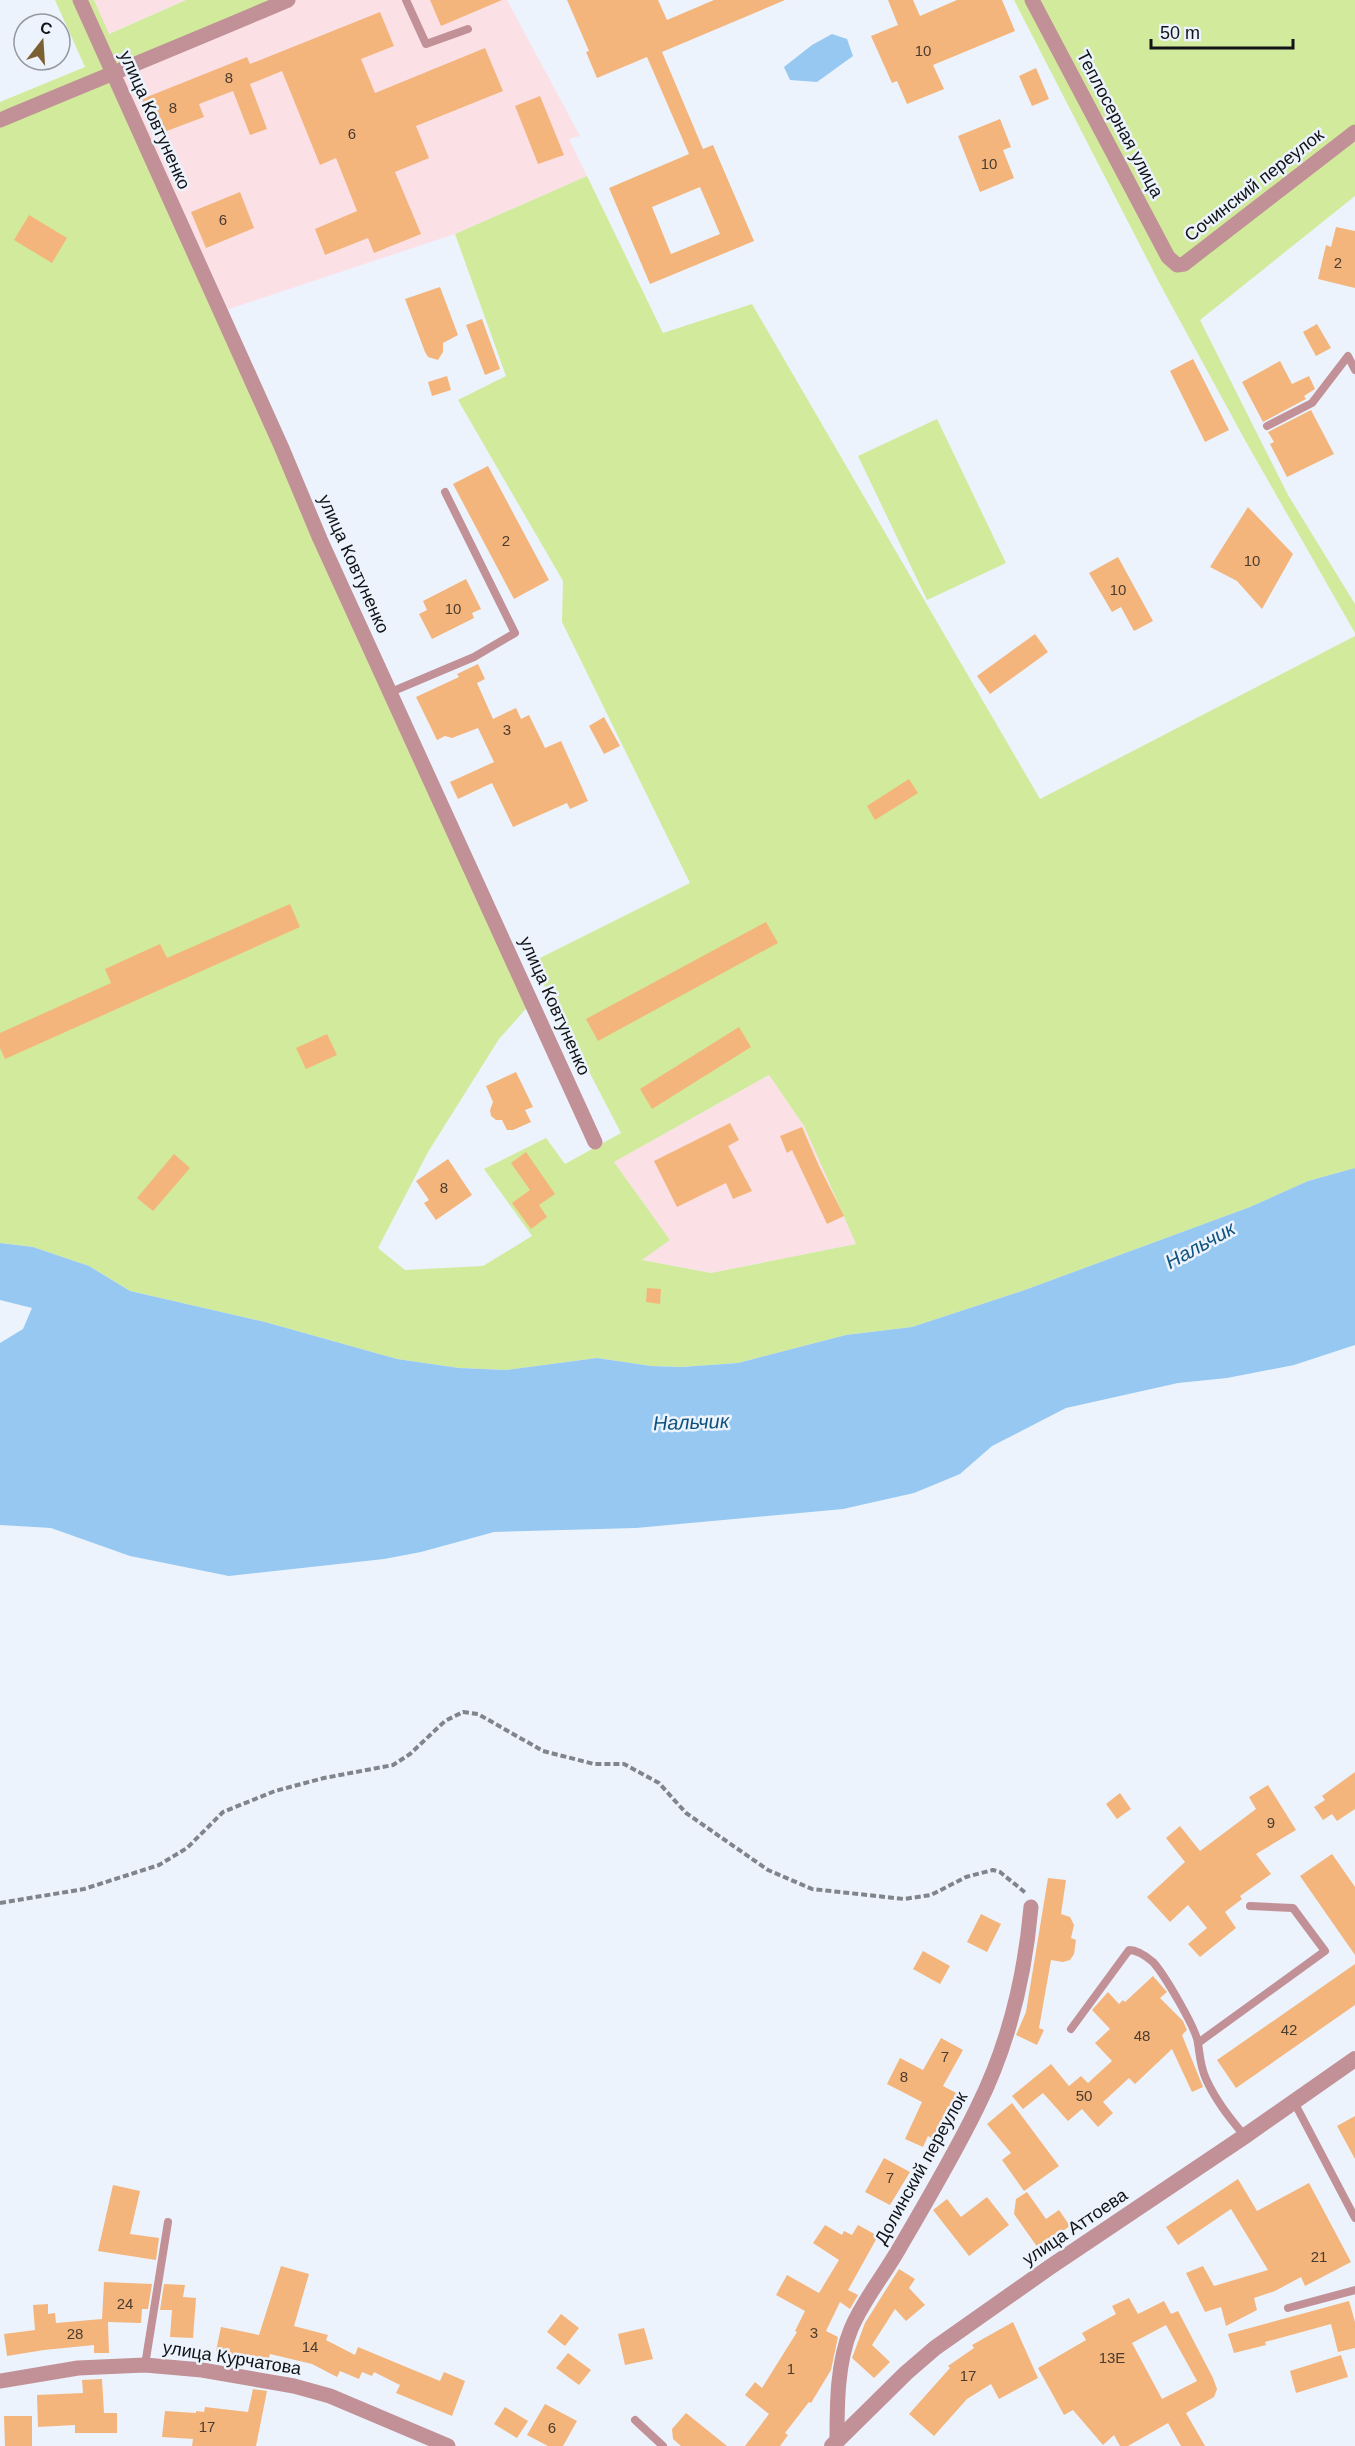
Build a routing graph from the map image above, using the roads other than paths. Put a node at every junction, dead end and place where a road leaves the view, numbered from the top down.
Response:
1 (80, 0) edge
2 (288, 0) edge
3 (406, 0) edge
4 (1032, 0) edge
5 (468, 29) dead end
6 (112, 73) junction
7 (0, 120) edge
8 (1355, 132) edge
9 (1175, 264) joint
10 (1355, 370) edge
11 (1268, 426) dead end
12 (446, 492) dead end
13 (391, 692) junction
14 (595, 1142) dead end
15 (1250, 1906) dead end
16 (1031, 1907) road end
17 (1071, 2029) dead end
18 (1198, 2043) junction
19 (1355, 2059) edge
20 (1294, 2102) junction
21 (1245, 2136) junction
22 (1355, 2218) edge
23 (168, 2222) dead end
24 (1355, 2290) edge
25 (1288, 2308) dead end
26 (145, 2365) junction
27 (0, 2381) edge
28 (635, 2420) dead end
29 (835, 2443) edge
30 (448, 2446) edge
31 (663, 2446) edge

1 - 6 street, улица Ковтуненко
2 - 6 street
3 - 5 lane
4 - 9 street, Теплосерная улица
6 - 7 street
6 - 13 street, улица Ковтуненко
8 - 9 street, Сочинский переулок
10 - 11 lane
12 - 13 lane
13 - 14 street, улица Ковтуненко
15 - 18 lane
16 - 29 street, Долинский переулок
17 - 18 lane
18 - 21 lane
19 - 20 street, улица Аттоева
20 - 21 street, улица Аттоева
20 - 22 lane
21 - 29 street, улица Аттоева
23 - 26 lane
24 - 25 lane
26 - 27 street, улица Курчатова
26 - 30 street, улица Курчатова
28 - 31 lane

